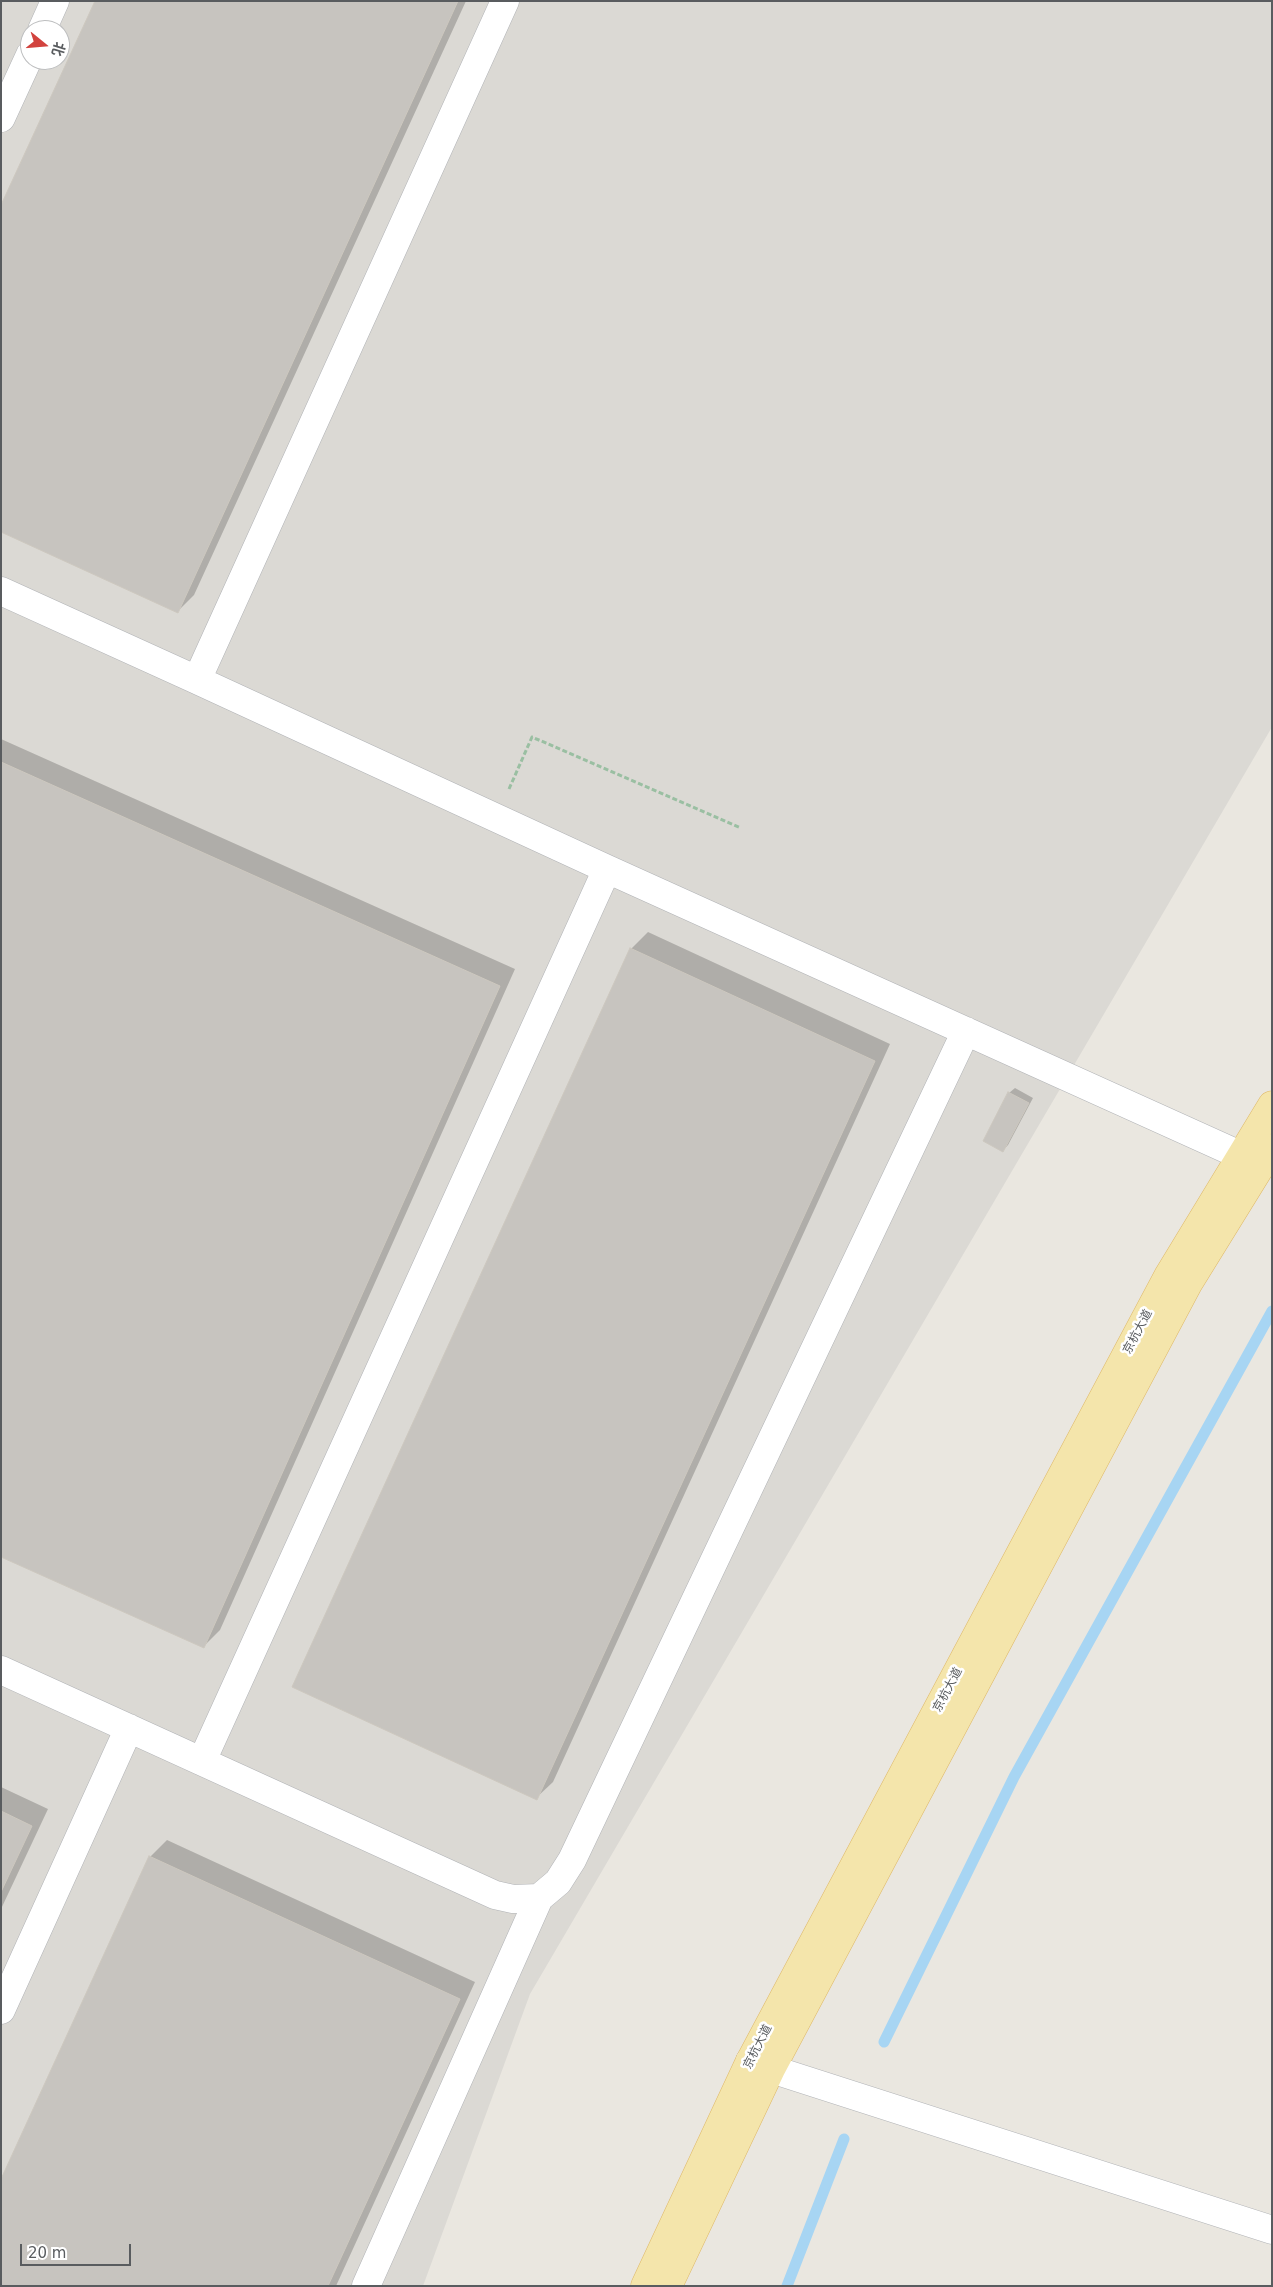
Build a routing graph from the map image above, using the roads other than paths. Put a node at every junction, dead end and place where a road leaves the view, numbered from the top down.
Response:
1 (55, 1) edge
2 (504, 1) edge
3 (46, 20) edge
4 (23, 70) edge
5 (1, 118) edge
6 (1, 591) edge
7 (197, 680) junction
8 (606, 869) junction
9 (966, 1031) junction
10 (1272, 1105) edge
11 (1258, 1156) edge
12 (1, 1670) edge
13 (129, 1728) junction
14 (202, 1761) junction
15 (539, 1898) junction
16 (1, 2010) edge
17 (761, 2065) junction
18 (1272, 2230) edge
19 (366, 2286) edge
20 (645, 2286) edge
21 (668, 2286) edge

1 - 3 lane
2 - 7 lane
4 - 5 lane
6 - 7 lane
7 - 8 lane
8 - 9 lane
8 - 14 lane
9 - 11 lane
9 - 15 lane
10 - 11 main road, 京杭大道
11 - 17 main road, 京杭大道
12 - 13 lane
13 - 14 lane
13 - 16 lane
14 - 15 lane
15 - 19 lane
17 - 18 lane
17 - 20 main road, 京杭大道
17 - 21 main road, 京杭大道

